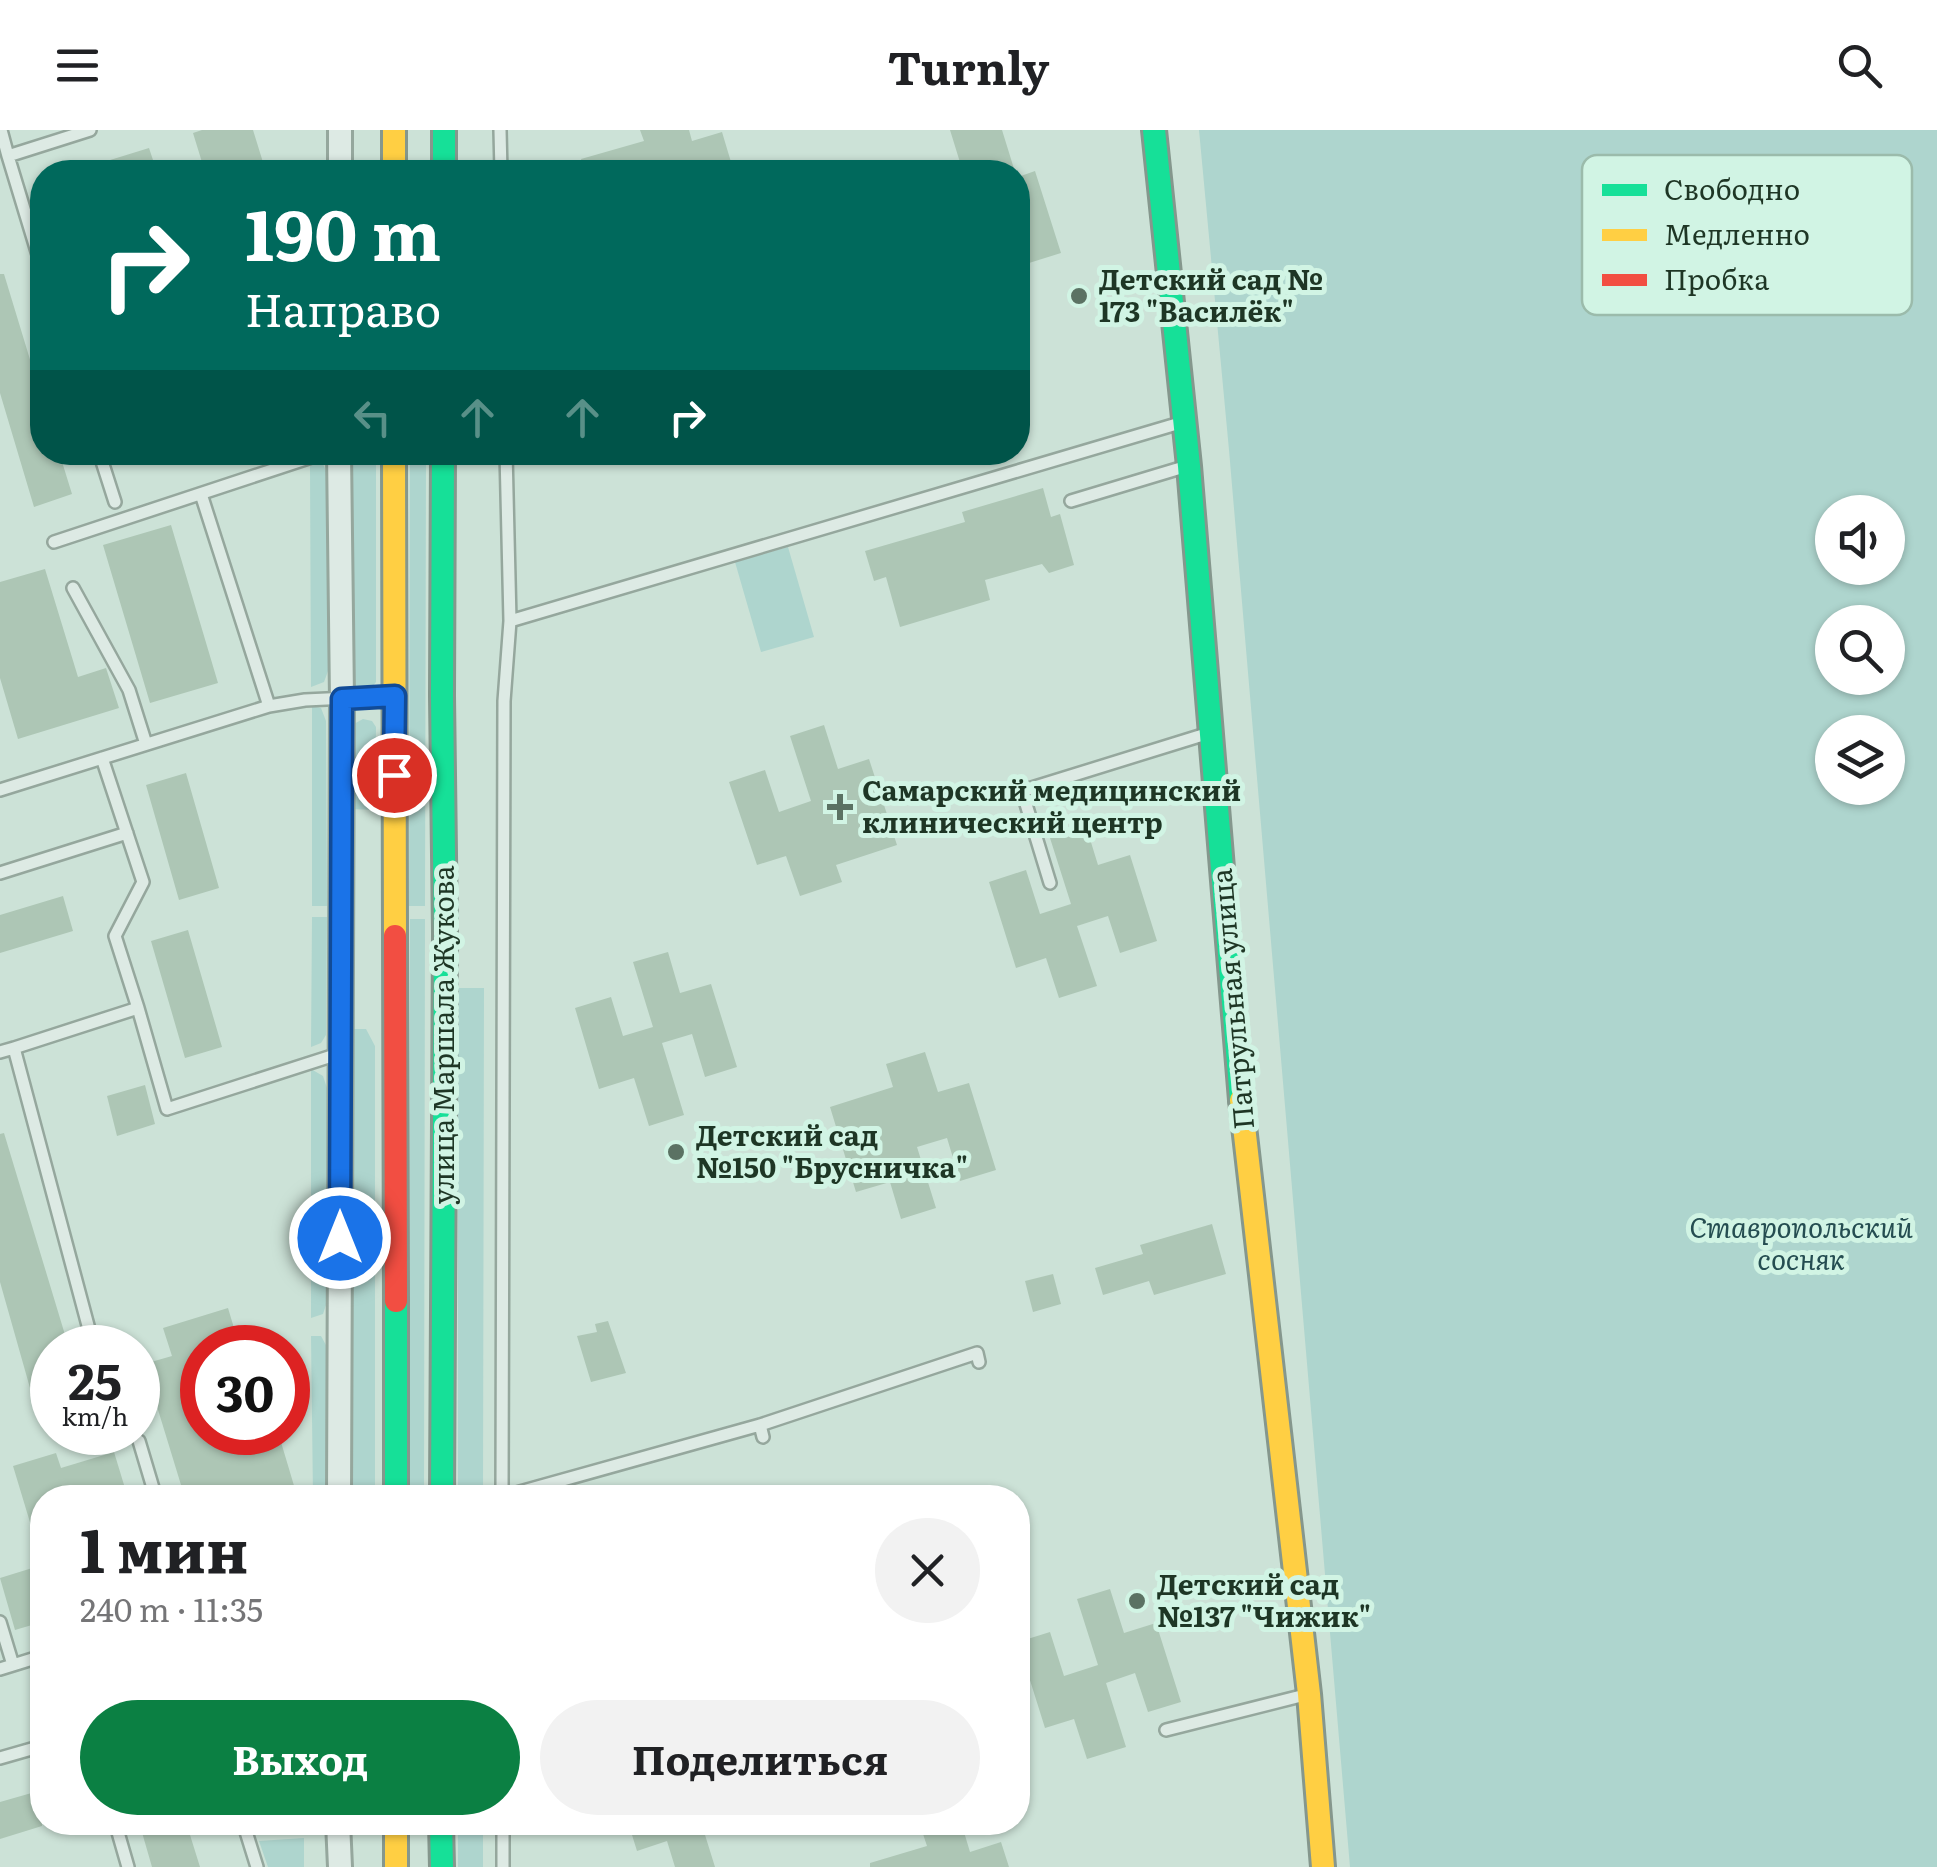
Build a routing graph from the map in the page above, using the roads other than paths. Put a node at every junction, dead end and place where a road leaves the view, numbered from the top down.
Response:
1 (1, 130) edge
2 (90, 130) edge
3 (340, 130) edge
4 (394, 130) edge
5 (444, 130) edge
6 (500, 130) edge
7 (1154, 130) edge
8 (8, 156) junction
9 (340, 160) edge
10 (394, 160) edge
11 (444, 160) edge
12 (501, 160) edge
13 (30, 228) edge
14 (1184, 422) junction
15 (104, 465) edge
16 (288, 465) edge
17 (339, 465) edge
18 (394, 465) edge
19 (443, 465) edge
20 (506, 465) edge
21 (1188, 466) junction
22 (201, 494) junction
23 (1071, 501) dead end
24 (115, 502) dead end
25 (54, 542) dead end
26 (73, 588) dead end
27 (510, 621) junction
28 (395, 696) junction
29 (342, 699) junction
30 (269, 706) junction
31 (1210, 733) junction
32 (146, 744) junction
33 (102, 758) junction
34 (0, 790) edge
35 (128, 834) junction
36 (0, 873) edge
37 (1050, 883) dead end
38 (138, 1008) junction
39 (14, 1048) junction
40 (0, 1052) edge
41 (341, 1053) junction
42 (88, 1325) edge
43 (979, 1362) dead end
44 (143, 1455) edge
45 (152, 1485) edge
46 (339, 1485) edge
47 (396, 1485) edge
48 (442, 1485) edge
49 (502, 1485) edge
50 (550, 1485) edge
51 (0, 1622) edge
52 (30, 1660) edge
53 (6, 1667) edge
54 (1309, 1694) junction
55 (1166, 1730) dead end
56 (30, 1749) edge
57 (0, 1758) edge
58 (119, 1835) edge
59 (247, 1835) edge
60 (339, 1835) edge
61 (396, 1835) edge
62 (442, 1835) edge
63 (503, 1835) edge
64 (128, 1867) edge
65 (257, 1867) edge
66 (340, 1867) edge
67 (396, 1867) edge
68 (442, 1867) edge
69 (504, 1867) edge
70 (1323, 1867) edge

1 - 8 lane
2 - 8 lane
3 - 9 street
4 - 10 main road
5 - 11 main road
6 - 12 lane
7 - 14 main road, Патрульная улица
8 - 13 lane
14 - 21 main road, Патрульная улица
14 - 27 lane
15 - 24 lane
16 - 22 lane
17 - 29 street
18 - 28 main road, улица Маршала Жукова
19 - 48 main road, улица Маршала Жукова
20 - 27 lane
21 - 23 lane
21 - 31 main road, Патрульная улица
22 - 25 lane
22 - 30 lane
26 - 32 lane
27 - 49 lane
28 - 29 lane
28 - 47 main road, улица Маршала Жукова
29 - 30 lane
29 - 41 street
30 - 32 lane
31 - 37 lane
31 - 54 main road, Патрульная улица
32 - 33 lane
33 - 34 lane
33 - 35 lane
35 - 36 lane
35 - 38 lane
38 - 39 lane
38 - 41 lane
39 - 40 lane
39 - 42 lane
41 - 46 street
43 - 50 lane
44 - 45 lane
51 - 53 lane
52 - 53 lane
54 - 55 lane
54 - 70 main road, Патрульная улица
56 - 57 lane
58 - 64 lane
59 - 65 lane
60 - 66 street
61 - 67 main road
62 - 68 main road
63 - 69 lane

